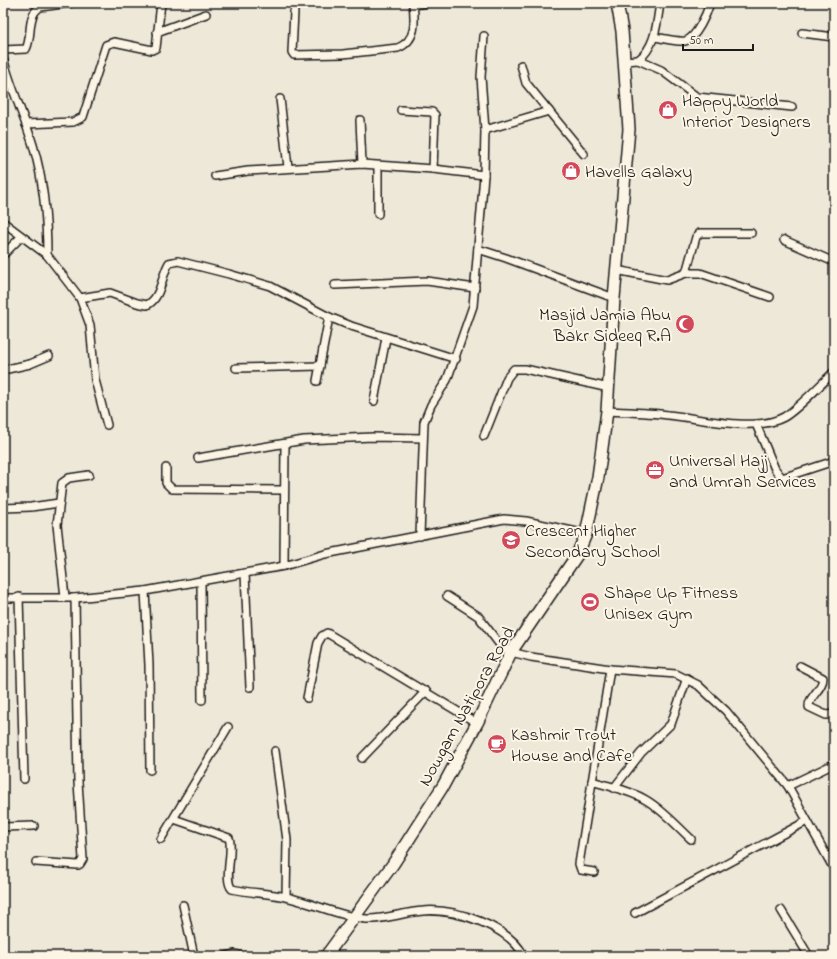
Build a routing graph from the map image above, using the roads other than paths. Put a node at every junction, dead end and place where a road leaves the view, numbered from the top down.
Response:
1 (71, 3) edge
2 (161, 3) edge
3 (426, 3) edge
4 (617, 3) edge
5 (660, 3) edge
6 (710, 3) edge
7 (413, 4) edge
8 (294, 12) dead end
9 (206, 14) dead end
10 (157, 32) junction
11 (802, 33) dead end
12 (484, 36) dead end
13 (654, 37) junction
14 (834, 37) edge
15 (3, 50) edge
16 (3, 58) edge
17 (624, 60) junction
18 (638, 60) junction
19 (522, 65) dead end
20 (280, 99) dead end
21 (792, 108) dead end
22 (401, 110) dead end
23 (549, 111) junction
24 (360, 120) dead end
25 (26, 124) junction
26 (485, 130) junction
27 (584, 154) dead end
28 (362, 164) junction
29 (378, 166) junction
30 (288, 167) junction
31 (433, 169) junction
32 (216, 176) dead end
33 (484, 176) junction
34 (378, 214) dead end
35 (3, 222) edge
36 (751, 233) dead end
37 (21, 237) junction
38 (784, 240) dead end
39 (478, 249) junction
40 (47, 254) junction
41 (3, 255) edge
42 (834, 262) edge
43 (616, 270) junction
44 (686, 273) junction
45 (334, 285) dead end
46 (475, 288) junction
47 (770, 297) dead end
48 (80, 298) junction
49 (614, 298) junction
50 (328, 317) junction
51 (386, 338) junction
52 (50, 356) dead end
53 (456, 358) junction
54 (320, 366) junction
55 (236, 368) dead end
56 (3, 370) edge
57 (834, 372) edge
58 (317, 381) dead end
59 (609, 388) junction
60 (374, 401) dead end
61 (607, 411) junction
62 (756, 424) junction
63 (107, 425) dead end
64 (484, 436) dead end
65 (422, 438) junction
66 (285, 444) junction
67 (198, 458) dead end
68 (834, 461) edge
69 (166, 468) dead end
70 (89, 475) dead end
71 (284, 490) junction
72 (59, 503) junction
73 (3, 508) edge
74 (586, 534) junction
75 (420, 536) junction
76 (284, 566) junction
77 (244, 573) junction
78 (200, 582) junction
79 (145, 591) junction
80 (448, 596) dead end
81 (19, 597) junction
82 (65, 597) junction
83 (3, 598) edge
84 (75, 598) junction
85 (511, 652) junction
86 (800, 666) dead end
87 (610, 669) junction
88 (687, 678) junction
89 (250, 687) dead end
90 (426, 691) junction
91 (307, 698) dead end
92 (202, 700) dead end
93 (834, 714) edge
94 (477, 723) junction
95 (228, 727) dead end
96 (275, 751) dead end
97 (362, 758) dead end
98 (834, 764) edge
99 (150, 770) dead end
100 (24, 779) dead end
101 (592, 781) junction
102 (788, 786) junction
103 (614, 788) junction
104 (174, 819) junction
105 (807, 821) junction
106 (34, 826) dead end
107 (3, 827) edge
108 (160, 839) dead end
109 (692, 839) dead end
110 (36, 862) dead end
111 (834, 869) edge
112 (594, 872) dead end
113 (286, 897) junction
114 (182, 905) dead end
115 (781, 910) dead end
116 (635, 913) dead end
117 (354, 917) junction
118 (194, 956) edge
119 (226, 956) edge
120 (243, 956) edge
121 (326, 956) edge
122 (524, 956) edge
123 (809, 956) edge

1 - 15 street
2 - 10 street
3 - 7 street
4 - 17 main road, Nowgam Natipora Road
5 - 13 street
6 - 13 street
7 - 8 street
9 - 10 street
10 - 25 street
11 - 14 street
12 - 26 street
13 - 18 street
16 - 25 street
17 - 18 street
17 - 43 main road, Nowgam Natipora Road
18 - 21 street
19 - 23 street
20 - 30 street
22 - 31 street
23 - 26 street
23 - 27 street
24 - 28 street
25 - 40 street
26 - 33 street
28 - 29 street
28 - 30 street
29 - 31 street
29 - 34 street
30 - 32 street
31 - 33 street
33 - 39 street
35 - 37 street
36 - 44 street
37 - 40 street
37 - 41 street
38 - 42 street
39 - 46 street
39 - 49 street
40 - 48 street
43 - 44 street
43 - 49 main road, Nowgam Natipora Road
44 - 47 street
45 - 46 street
46 - 53 street
48 - 50 street
48 - 63 street
49 - 59 main road, Nowgam Natipora Road
50 - 51 street
50 - 54 street
51 - 53 street
51 - 60 street
52 - 56 street
53 - 65 street
54 - 55 street
54 - 58 street
57 - 62 street
59 - 61 main road, Nowgam Natipora Road
59 - 64 street
61 - 62 street
61 - 74 main road, Nowgam Natipora Road
62 - 68 street
65 - 66 street
65 - 75 street
66 - 67 street
66 - 71 street
69 - 71 street
70 - 72 street
71 - 76 street
72 - 73 street
72 - 82 street
74 - 75 street
74 - 85 main road, Nowgam Natipora Road
75 - 76 street
76 - 77 street
77 - 78 street
77 - 89 street
78 - 79 street
78 - 92 street
79 - 84 street
79 - 99 street
80 - 85 street
81 - 82 street
81 - 83 street
81 - 100 street
82 - 84 street
84 - 110 street
85 - 87 street
85 - 94 main road, Nowgam Natipora Road
86 - 93 street
87 - 88 street
87 - 101 street
88 - 102 street
88 - 103 street
90 - 91 street
90 - 94 street
90 - 97 street
94 - 117 main road, Nowgam Natipora Road
95 - 104 street
96 - 113 street
98 - 102 street
101 - 103 street
101 - 112 street
102 - 105 street
103 - 109 street
104 - 108 street
104 - 113 street
105 - 111 street
105 - 116 street
106 - 107 street
113 - 117 street
114 - 118 street
115 - 123 street
117 - 121 main road, Nowgam Natipora Road
117 - 122 street
119 - 120 street

